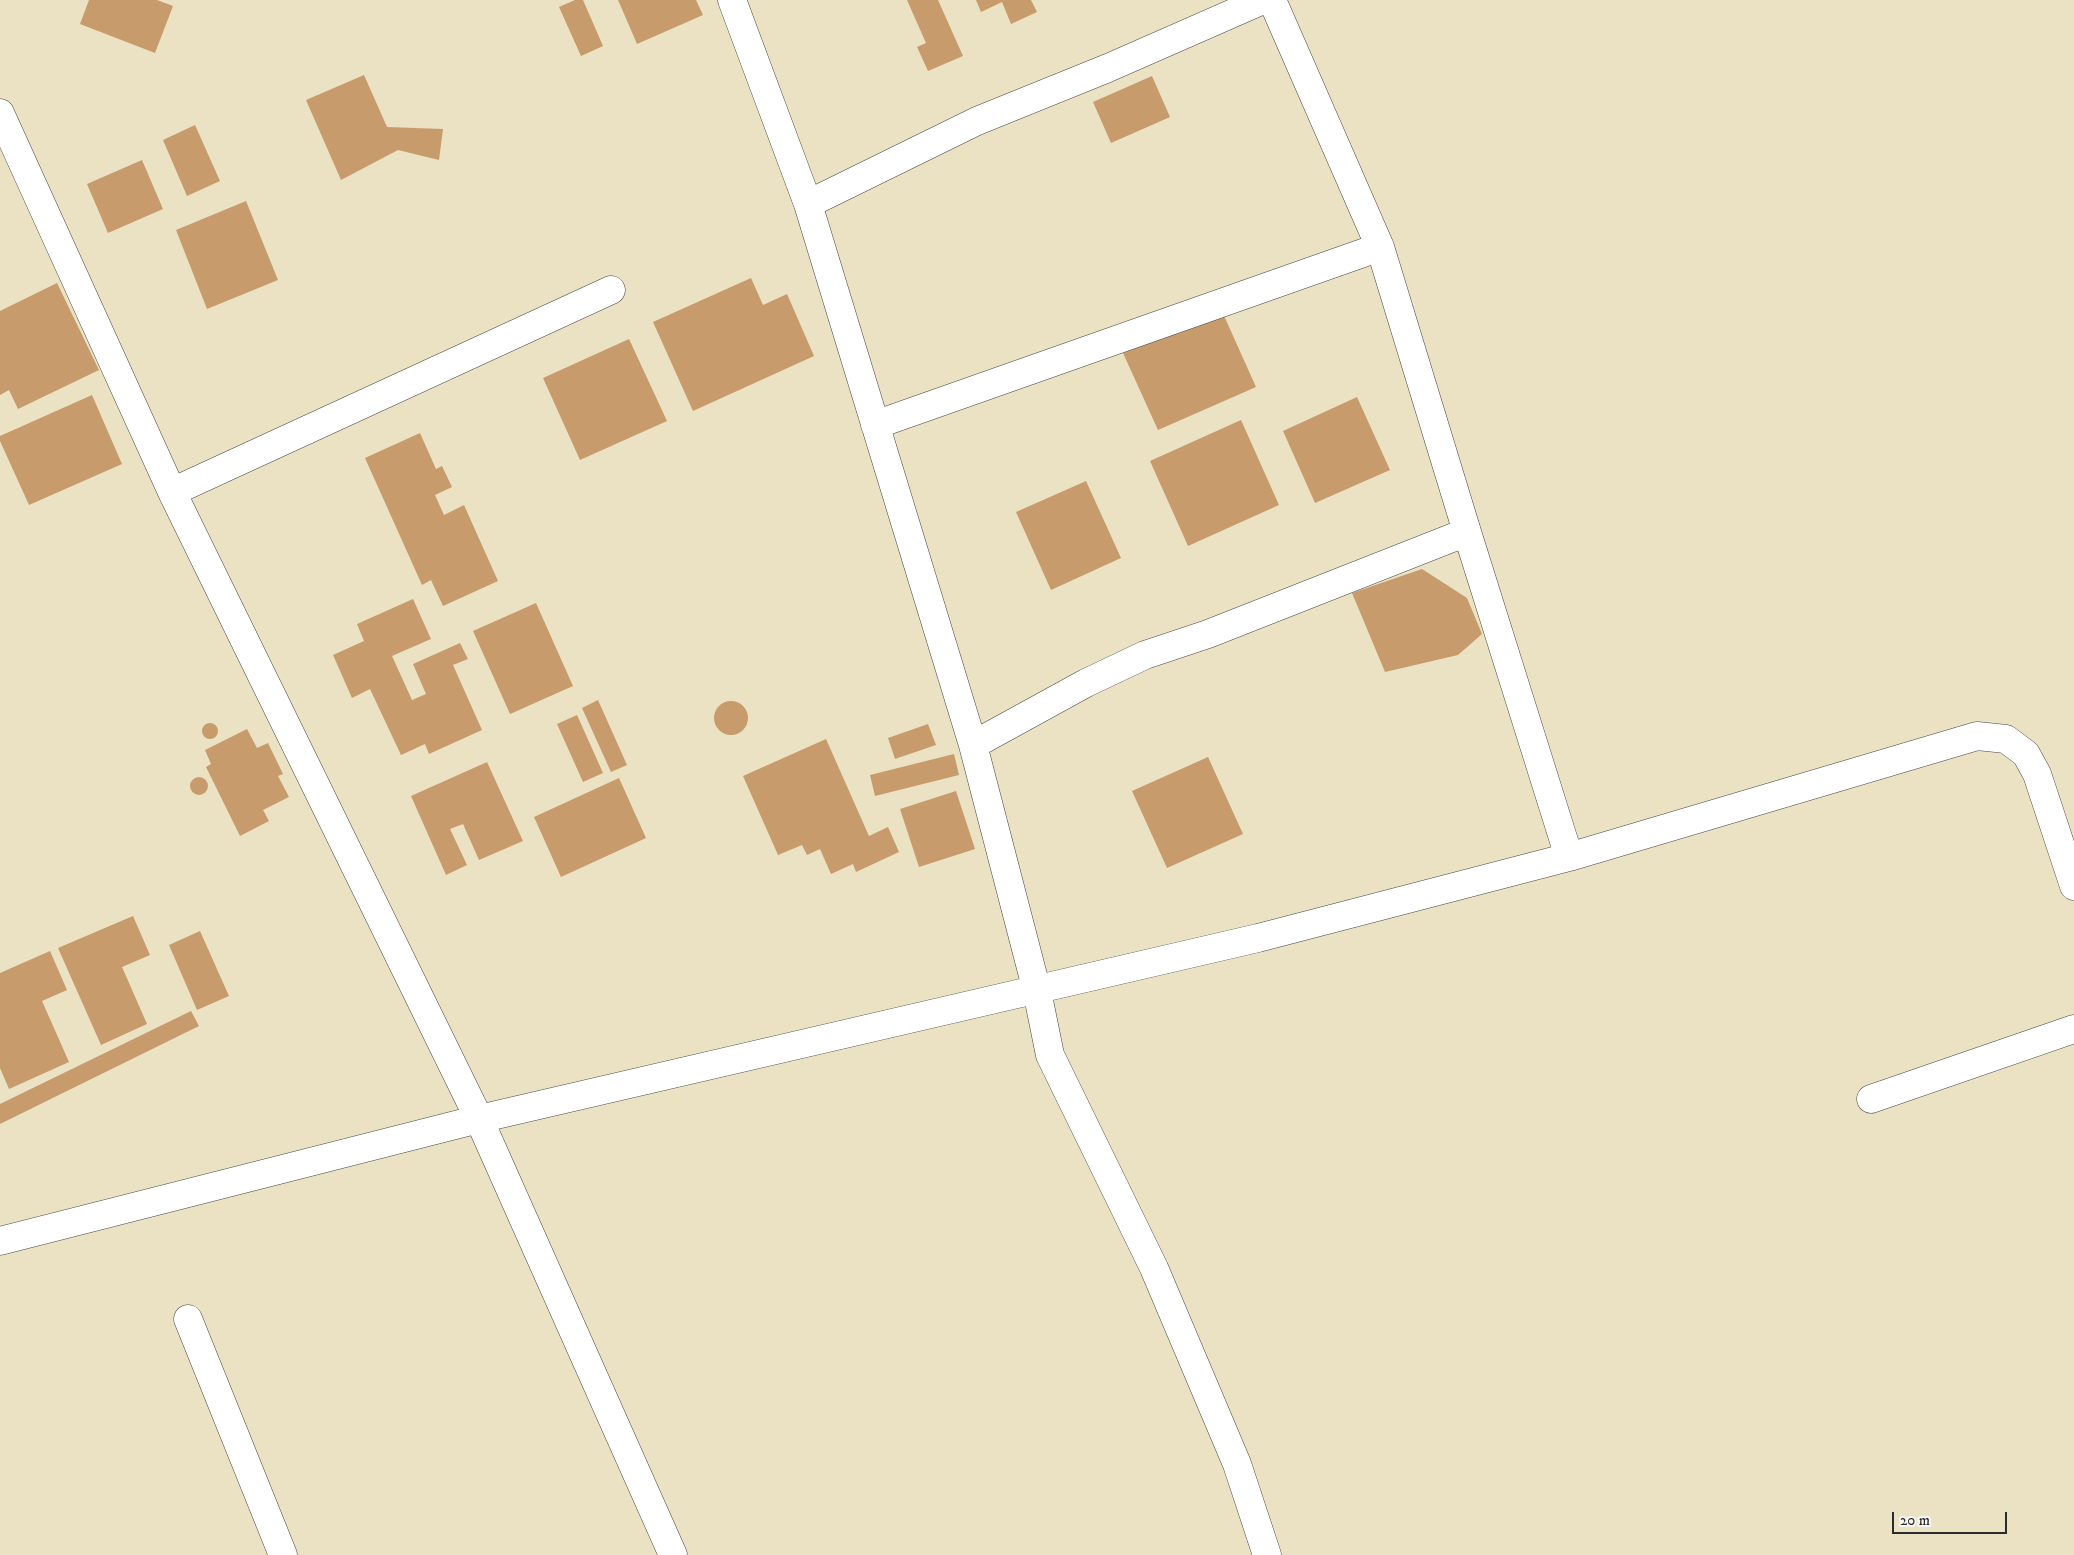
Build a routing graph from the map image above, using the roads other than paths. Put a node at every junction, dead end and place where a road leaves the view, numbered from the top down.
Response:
1 (732, 0) edge
2 (1264, 0) edge
3 (1272, 0) edge
4 (0, 113) edge
5 (808, 204) junction
6 (1380, 247) junction
7 (611, 290) dead end
8 (875, 425) junction
9 (172, 492) junction
10 (1467, 532) junction
11 (973, 745) junction
12 (1569, 857) junction
13 (2074, 886) edge
14 (1037, 991) junction
15 (2074, 1029) edge
16 (1871, 1099) dead end
17 (479, 1120) junction
18 (0, 1241) edge
19 (188, 1319) dead end
20 (283, 1555) edge
21 (674, 1555) edge
22 (1267, 1555) edge

1 - 5 street
2 - 5 street
3 - 6 street
4 - 9 street
5 - 8 street
6 - 8 street
6 - 10 street
7 - 9 street
8 - 11 street
9 - 17 street
10 - 11 street
10 - 12 street
11 - 14 street
12 - 13 street
12 - 14 street
14 - 17 street
14 - 22 street
15 - 16 street
17 - 18 street
17 - 21 street
19 - 20 street

